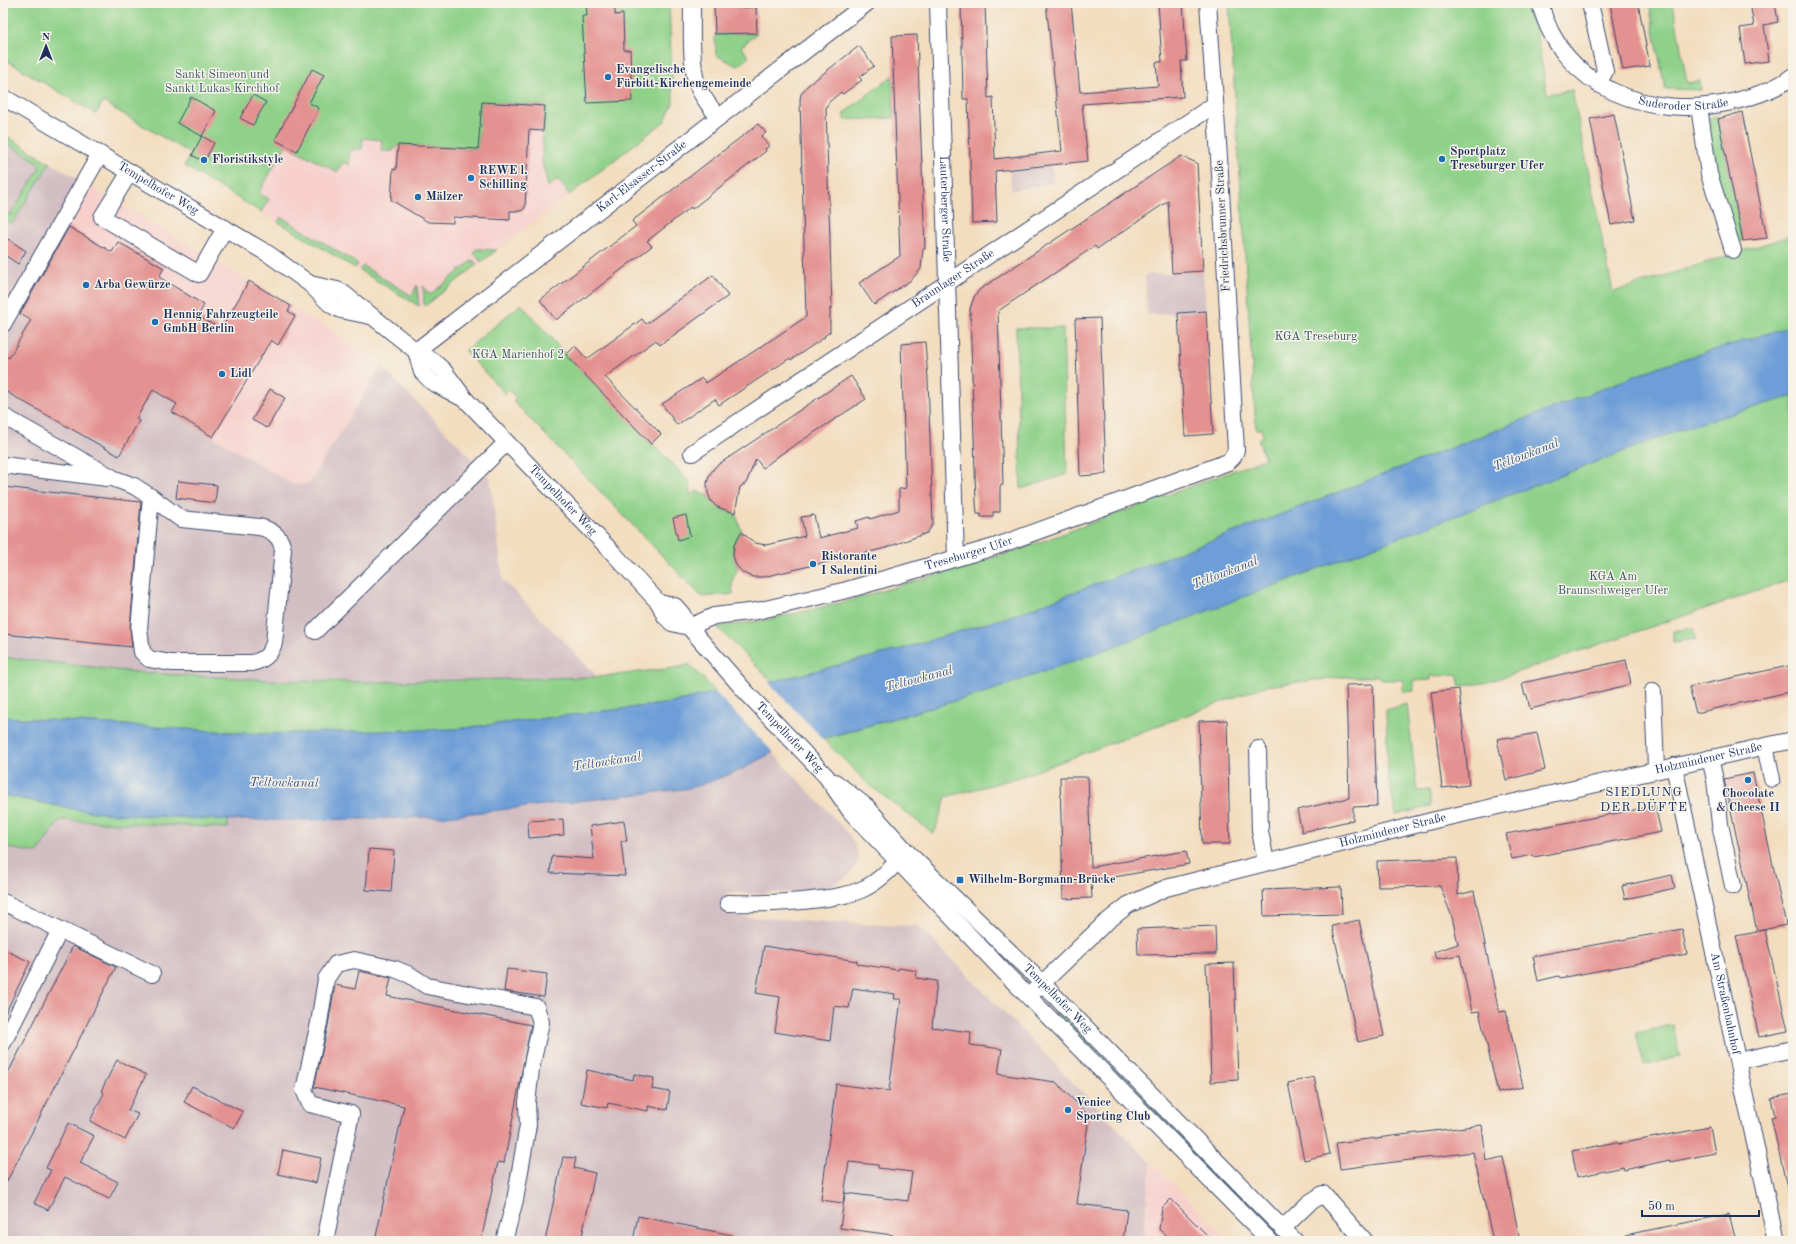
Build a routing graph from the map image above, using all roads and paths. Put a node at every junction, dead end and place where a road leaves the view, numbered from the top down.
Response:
1 (692, 3) edge
2 (867, 3) edge
3 (938, 3) edge
4 (1208, 3) edge
5 (1540, 3) edge
6 (1590, 3) edge
7 (1793, 76) edge
8 (1598, 84) junction
9 (3, 97) edge
10 (1214, 105) junction
11 (1699, 107) junction
12 (718, 117) junction
13 (100, 154) junction
14 (130, 172) junction
15 (225, 228) junction
16 (1733, 250) dead end
17 (947, 284) junction
18 (3, 324) edge
19 (416, 351) junction
20 (3, 416) edge
21 (506, 442) junction
22 (1236, 450) joint
23 (692, 454) dead end
24 (3, 465) edge
25 (115, 479) junction
26 (151, 497) junction
27 (956, 558) junction
28 (689, 627) junction
29 (315, 631) dead end
30 (1653, 691) dead end
31 (1793, 740) edge
32 (1765, 746) junction
33 (1258, 749) dead end
34 (1710, 758) junction
35 (1674, 766) junction
36 (1656, 770) junction
37 (1772, 779) dead end
38 (902, 856) junction
39 (1266, 862) junction
40 (1733, 886) dead end
41 (3, 902) edge
42 (728, 902) dead end
43 (60, 930) junction
44 (152, 974) dead end
45 (1042, 983) junction
46 (1029, 996) junction
47 (3, 1043) edge
48 (1793, 1049) edge
49 (1738, 1061) junction
50 (1283, 1228) junction
51 (325, 1241) edge
52 (504, 1241) edge
53 (1270, 1241) edge
54 (1295, 1241) edge
55 (1365, 1241) edge
56 (1776, 1241) edge

1 - 12 street
2 - 12 street, Karl-Elsasser-Straße
3 - 17 street, Lauterberger Straße
4 - 10 street, Friedrichsbrunner Straße
5 - 8 street, Suderoder Straße
6 - 8 street
7 - 11 street, Suderoder Straße
8 - 11 street, Suderoder Straße
9 - 13 street, Tempelhofer Weg
10 - 17 street, Braunlager Straße
10 - 22 street, Friedrichsbrunner Straße
11 - 16 street
12 - 19 street, Karl-Elsasser-Straße
13 - 14 street, Tempelhofer Weg
13 - 18 street
14 - 15 street, Tempelhofer Weg
14 - 15 street
15 - 19 street, Tempelhofer Weg
17 - 23 street, Braunlager Straße
17 - 27 street, Lauterberger Straße
19 - 21 street, Tempelhofer Weg
20 - 25 street
21 - 28 street, Tempelhofer Weg
21 - 29 street
22 - 27 street, Treseburger Ufer
24 - 25 street
25 - 26 street
26 - 26 street
27 - 28 street, Treseburger Ufer
28 - 38 street, Tempelhofer Weg
30 - 36 street
31 - 32 street, Holzmindener Straße
32 - 34 street, Holzmindener Straße
32 - 37 street
33 - 39 street
34 - 35 street, Holzmindener Straße
34 - 40 street
35 - 36 street, Holzmindener Straße
35 - 49 street, Am Straßenbahnhof
36 - 39 street, Holzmindener Straße
38 - 42 street
38 - 45 street, Tempelhofer Weg
38 - 46 street, Tempelhofer Weg
39 - 45 street, Holzmindener Straße
41 - 43 street
43 - 44 street
43 - 47 street
45 - 46 street, Holzmindener Straße
45 - 50 street, Tempelhofer Weg
46 - 53 street, Tempelhofer Weg
48 - 49 street
49 - 56 street, Am Straßenbahnhof
50 - 54 street, Tempelhofer Weg
50 - 55 street
51 - 52 street

